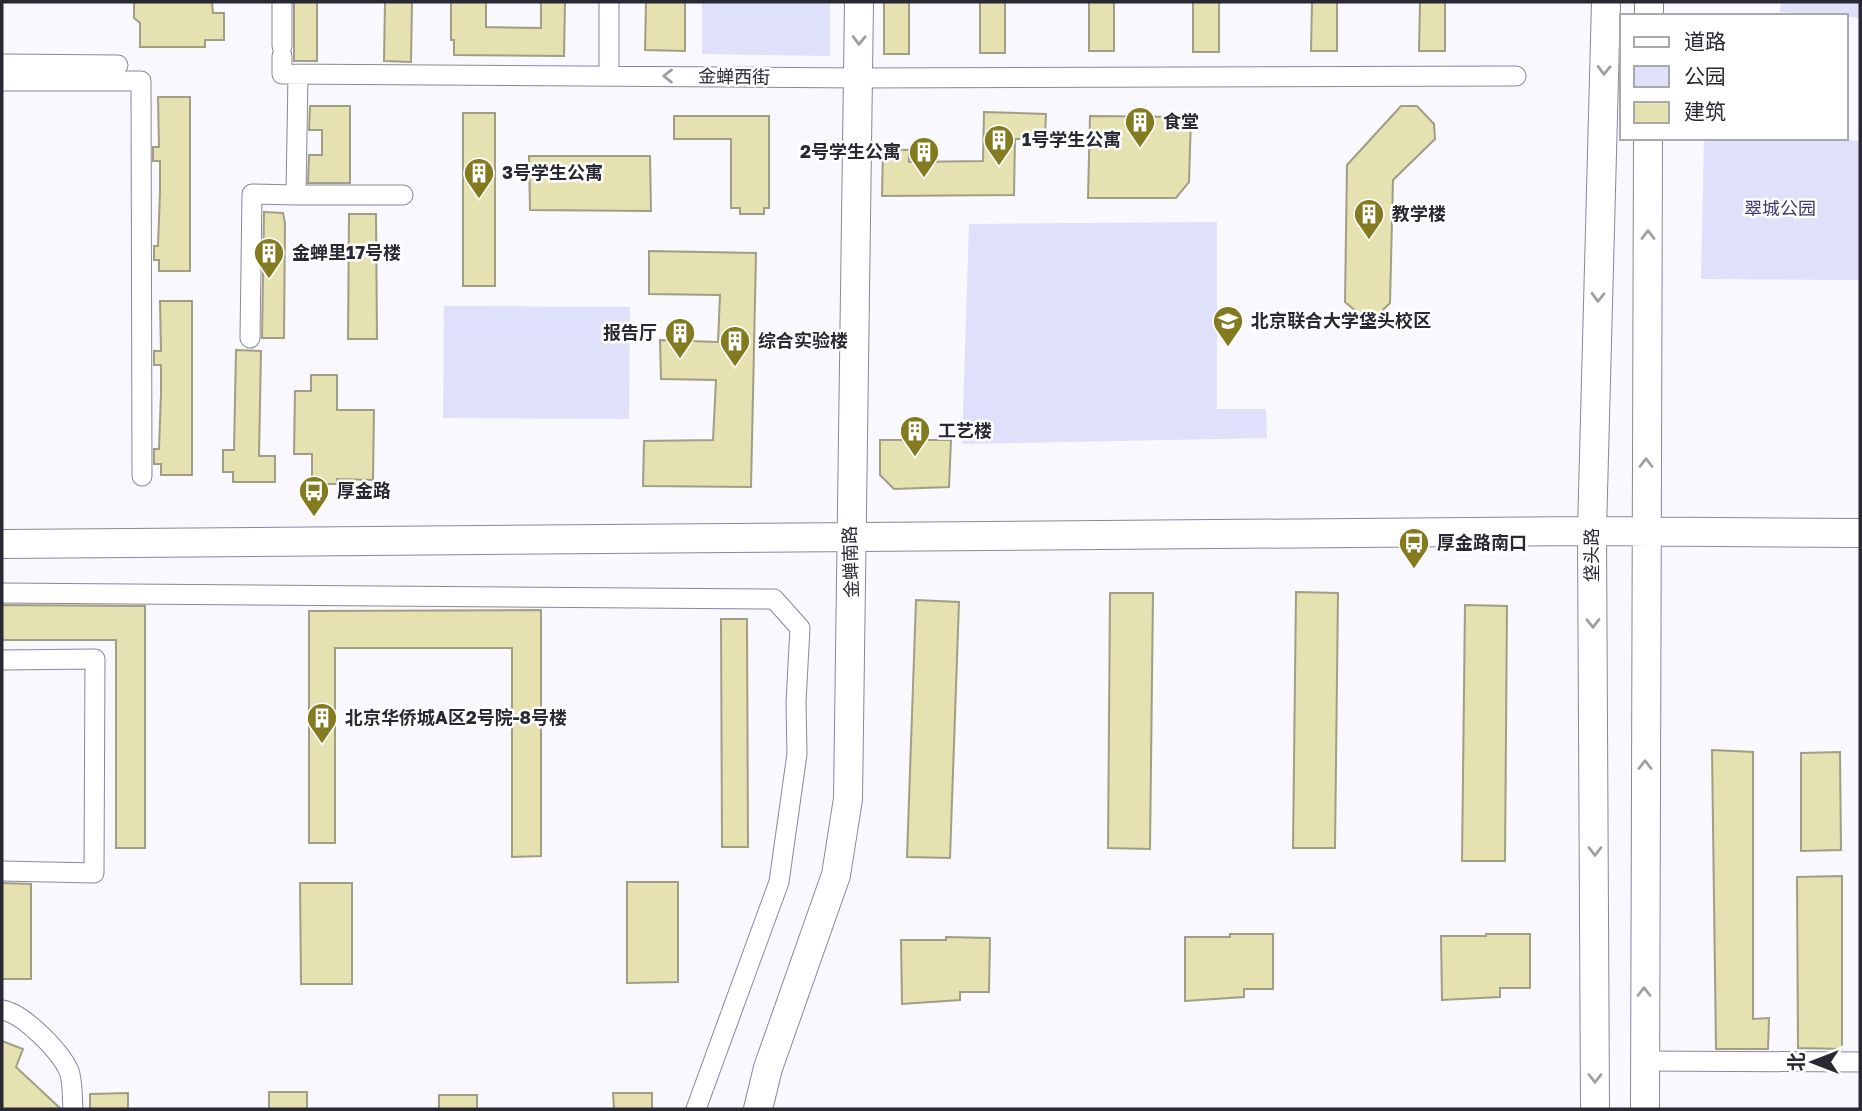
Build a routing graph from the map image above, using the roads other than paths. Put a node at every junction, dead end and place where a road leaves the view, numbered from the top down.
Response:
1 (282, 2) edge
2 (609, 2) edge
3 (859, 2) edge
4 (1606, 2) edge
5 (2, 64) edge
6 (118, 65) dead end
7 (298, 74) junction
8 (609, 76) junction
9 (1516, 76) dead end
10 (859, 78) junction
11 (2, 81) edge
12 (1648, 140) edge
13 (296, 195) junction
14 (403, 195) dead end
15 (250, 338) dead end
16 (142, 476) dead end
17 (1592, 531) junction
18 (1646, 531) junction
19 (1860, 533) edge
20 (849, 536) junction
21 (2, 544) edge
22 (2, 593) edge
23 (2, 660) edge
24 (2, 871) edge
25 (2, 1010) edge
26 (1644, 1061) junction
27 (1860, 1062) edge
28 (73, 1109) edge
29 (696, 1109) edge
30 (758, 1109) edge
31 (1595, 1109) edge
32 (1645, 1109) edge

1 - 7 street
2 - 8 street
3 -> 10 street, 金蝉南路
4 -> 17 street, 垡头路
5 - 6 street
7 - 8 street, 金蝉西街
7 - 13 street
10 -> 8 street, 金蝉西街
9 - 10 street, 金蝉西街
10 - 20 street, 金蝉南路
11 - 16 street
18 -> 12 street
13 - 14 street
13 - 15 street
17 - 18 street
17 - 20 street
17 -> 31 street, 垡头路
18 - 19 street
26 -> 18 street
20 - 21 street
20 - 30 street, 金蝉南路
22 - 29 street
23 - 24 street
25 - 28 street
26 - 27 street
26 - 32 street

